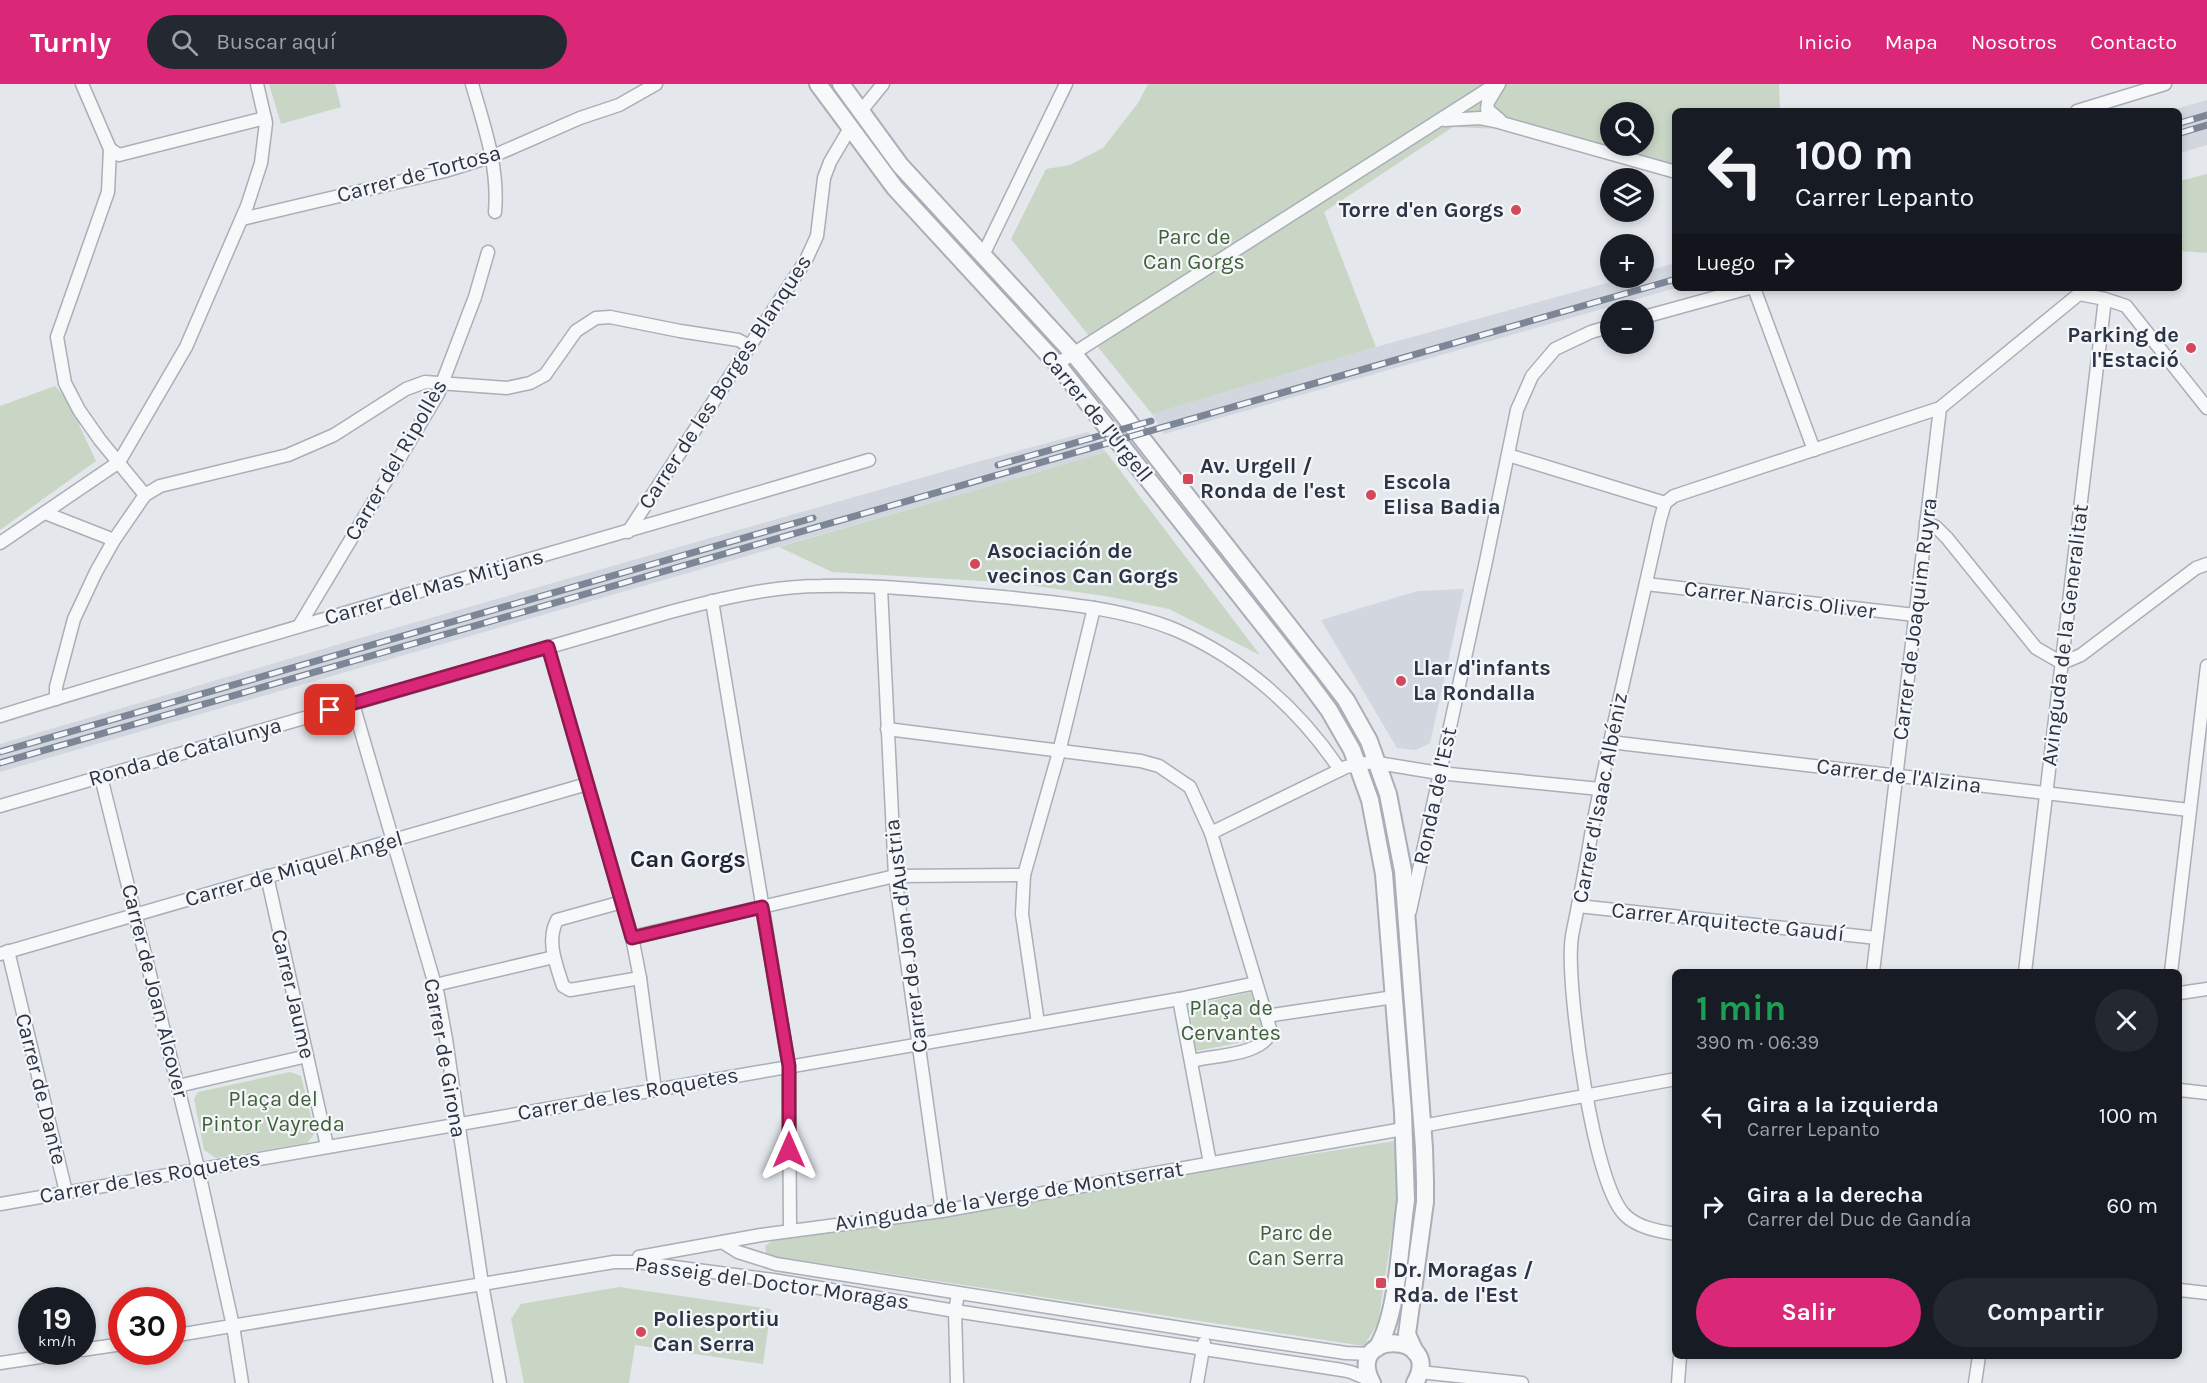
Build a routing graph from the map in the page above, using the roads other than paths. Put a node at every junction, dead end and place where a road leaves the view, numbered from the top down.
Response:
1 (82, 84) edge
2 (257, 84) edge
3 (472, 84) edge
4 (656, 84) edge
5 (818, 84) edge
6 (841, 84) edge
7 (882, 84) edge
8 (1066, 84) edge
9 (1498, 84) edge
10 (2164, 84) edge
11 (2087, 108) edge
12 (861, 111) junction
13 (265, 118) junction
14 (1440, 120) junction
15 (1506, 124) junction
16 (850, 128) junction
17 (110, 149) junction
18 (493, 156) junction
19 (1672, 171) edge
20 (495, 212) dead end
21 (242, 219) junction
22 (488, 252) dead end
23 (984, 255) junction
24 (1738, 291) edge
25 (1755, 291) edge
26 (2078, 291) edge
27 (2105, 299) junction
28 (1654, 314) edge
29 (1600, 329) edge
30 (748, 345) junction
31 (1073, 353) junction
32 (1057, 364) junction
33 (442, 382) junction
34 (1940, 408) junction
35 (2207, 408) edge
36 (1814, 450) junction
37 (1508, 455) junction
38 (869, 460) dead end
39 (119, 462) junction
40 (145, 495) junction
41 (1665, 503) junction
42 (45, 513) junction
43 (1926, 522) junction
44 (628, 532) junction
45 (114, 540) junction
46 (0, 543) edge
47 (2207, 564) edge
48 (1646, 584) junction
49 (881, 588) junction
50 (712, 601) junction
51 (1094, 608) junction
52 (1915, 615) junction
53 (299, 626) junction
54 (548, 647) junction
55 (2062, 663) junction
56 (2207, 666) edge
57 (56, 699) junction
58 (352, 704) junction
59 (0, 716) edge
60 (887, 729) junction
61 (1610, 742) junction
62 (1059, 752) junction
63 (2201, 761) edge
64 (1366, 763) junction
65 (1340, 770) junction
66 (1439, 773) junction
67 (101, 777) junction
68 (1896, 777) junction
69 (587, 783) junction
70 (1600, 789) junction
71 (2046, 793) junction
72 (0, 806) edge
73 (2188, 810) junction
74 (1211, 833) junction
75 (392, 841) junction
76 (1024, 875) junction
77 (267, 876) junction
78 (895, 876) junction
79 (622, 903) junction
80 (1578, 906) junction
81 (762, 907) junction
82 (135, 914) junction
83 (1407, 924) junction
84 (632, 938) junction
85 (1877, 938) junction
86 (4, 952) edge
87 (554, 957) junction
88 (1873, 969) edge
89 (2025, 969) edge
90 (2171, 969) edge
91 (640, 978) junction
92 (1256, 983) junction
93 (435, 985) junction
94 (2207, 989) edge
95 (2182, 993) edge
96 (1394, 997) junction
97 (1179, 999) junction
98 (1266, 1016) junction
99 (1038, 1023) junction
100 (918, 1044) junction
101 (307, 1056) junction
102 (1192, 1061) junction
103 (789, 1066) junction
104 (1672, 1080) edge
105 (178, 1086) junction
106 (655, 1090) junction
107 (2182, 1090) edge
108 (2207, 1093) edge
109 (1587, 1095) junction
110 (457, 1124) junction
111 (1422, 1126) junction
112 (1403, 1129) junction
113 (327, 1146) junction
114 (1210, 1163) junction
115 (198, 1168) junction
116 (66, 1192) junction
117 (0, 1204) edge
118 (942, 1211) junction
119 (790, 1231) junction
120 (1672, 1233) edge
121 (761, 1235) junction
122 (722, 1242) junction
123 (762, 1260) junction
124 (614, 1262) junction
125 (482, 1284) junction
126 (2182, 1290) edge
127 (2207, 1293) edge
128 (958, 1294) junction
129 (955, 1311) junction
130 (233, 1326) junction
131 (1206, 1332) junction
132 (186, 1334) edge
133 (1202, 1349) junction
134 (1374, 1351) junction
135 (1415, 1352) junction
136 (1680, 1359) edge
137 (1979, 1359) edge
138 (18, 1360) edge
139 (0, 1363) edge
140 (1417, 1377) edge
141 (1371, 1381) edge
142 (242, 1383) edge
143 (500, 1383) edge
144 (957, 1383) edge
145 (1197, 1383) edge
146 (1522, 1383) edge
147 (1677, 1383) edge
148 (1975, 1383) edge

1 - 17 street
2 - 13 street
3 - 18 street
4 - 18 street, Carrer de Tortosa
5 - 16 street, Carrer de l'Urgell
6 - 12 street, Carrer de l'Urgell
7 - 12 street
8 - 23 street
9 - 14 street
9 - 15 street
10 - 11 street
12 - 23 street, Carrer de l'Urgell
13 - 17 street
13 - 21 street
14 - 15 street
14 - 31 street
15 - 19 street
16 - 30 street, Carrer de les Borges Blanques
16 - 32 street, Carrer de l'Urgell
17 - 39 street
18 - 20 street
18 - 21 street, Carrer de Tortosa
21 - 39 street
22 - 33 street, Carrer del Ripollès
23 - 31 street, Carrer de l'Urgell
24 - 28 street
25 - 36 street
26 - 27 street
26 - 34 street
27 - 35 street
27 - 55 street, Avinguda de la Generalitat
29 - 37 street, Ronda de l'Est
30 - 33 street
30 - 44 street, Carrer de les Borges Blanques
31 - 32 street
31 - 64 street, Carrer de l'Urgell
32 - 64 street, Carrer de l'Urgell
33 - 40 street
33 - 53 street, Carrer del Ripollès
34 - 36 street
34 - 43 street, Carrer de Joaquim Ruyra
36 - 41 street
37 - 41 street
37 - 66 street, Ronda de l'Est
38 - 44 street, Carrer del Mas Mitjans
39 - 40 street
39 - 42 street
40 - 45 street
41 - 48 street, Carrer d'Isaac Albéniz
42 - 45 street
42 - 46 street
43 - 52 street, Carrer de Joaquim Ruyra
43 - 55 street
44 - 53 street, Carrer del Mas Mitjans
45 - 57 street
47 - 55 street
48 - 52 street, Carrer Narcis Oliver
48 - 61 street, Carrer d'Isaac Albéniz
49 - 50 street, Ronda de Catalunya
49 - 51 street, Ronda de Catalunya
49 - 60 street, Carrer de Joan d'Austria
50 - 54 street, Ronda de Catalunya
50 - 81 street
51 - 62 street
51 - 65 street, Ronda de Catalunya
52 - 68 street, Carrer de Joaquim Ruyra
53 - 57 street, Carrer del Mas Mitjans
54 - 58 street, Ronda de Catalunya
54 - 69 street
55 - 71 street, Avinguda de la Generalitat
56 - 63 street
57 - 59 street, Carrer del Mas Mitjans
58 - 67 street, Ronda de Catalunya
58 - 75 street, Carrer de Girona
60 - 62 street
60 - 78 street, Carrer de Joan d'Austria
61 - 68 street, Carrer de l'Alzina
61 - 70 street, Carrer d'Isaac Albéniz
62 - 74 street
62 - 76 street
63 - 73 street
64 - 65 street
64 - 66 street
64 - 83 street, Ronda de l'Est
64 - 96 street, Ronda de l'Est
65 - 74 street
66 - 70 street
66 - 83 street, Ronda de l'Est
67 - 72 street, Ronda de Catalunya
67 - 82 street, Carrer de Joan Alcover
68 - 71 street, Carrer de l'Alzina
68 - 85 street, Carrer de Joaquim Ruyra
69 - 75 street, Carrer de Miquel Angel
69 - 79 street
70 - 80 street, Carrer d'Isaac Albéniz
71 - 73 street, Carrer de l'Alzina
71 - 89 street, Avinguda de la Generalitat
73 - 90 street
74 - 92 street
75 - 77 street, Carrer de Miquel Angel
75 - 93 street, Carrer de Girona
76 - 78 street
76 - 99 street
77 - 82 street, Carrer de Miquel Angel
77 - 101 street, Carrer Jaume
78 - 81 street
78 - 100 street, Carrer de Joan d'Austria
79 - 84 street
79 - 87 street
80 - 85 street, Carrer Arquitecte Gaudí
80 - 109 street, Carrer d'Isaac Albéniz
81 - 84 street
81 - 103 street
82 - 86 street, Carrer de Miquel Angel
82 - 105 street, Carrer de Joan Alcover
83 - 111 street, Ronda de l'Est
84 - 91 street
85 - 88 street, Carrer de Joaquim Ruyra
86 - 116 street, Carrer de Dante
87 - 91 street
87 - 93 street
91 - 106 street
92 - 97 street, Carrer de les Roquetes
92 - 98 street
93 - 110 street, Carrer de Girona
94 - 95 street
96 - 98 street
96 - 112 street, Ronda de l'Est
97 - 99 street, Carrer de les Roquetes
97 - 102 street
98 - 102 street
99 - 100 street, Carrer de les Roquetes
100 - 103 street, Carrer de les Roquetes
100 - 118 street, Carrer de Joan d'Austria
101 - 105 street
101 - 113 street, Carrer Jaume
102 - 114 street
103 - 106 street, Carrer de les Roquetes
103 - 119 street
104 - 109 street
105 - 115 street, Carrer de Joan Alcover
106 - 110 street, Carrer de les Roquetes
107 - 108 street
109 - 111 street
109 - 120 street, Carrer d'Isaac Albéniz
110 - 113 street, Carrer de les Roquetes
110 - 125 street, Carrer de Girona
111 - 135 street, Ronda de l'Est
112 - 114 street, Avinguda de la Verge de Montserrat
112 - 134 street, Ronda de l'Est
113 - 115 street, Carrer de les Roquetes
114 - 118 street, Avinguda de la Verge de Montserrat
115 - 116 street, Carrer de les Roquetes
115 - 130 street, Carrer de Joan Alcover
116 - 117 street, Carrer de les Roquetes
118 - 119 street, Avinguda de la Verge de Montserrat
119 - 121 street, Avinguda de la Verge de Montserrat
121 - 122 street, Avinguda de la Verge de Montserrat
121 - 123 street, Passeig del Doctor Moragas
122 - 123 street, Passeig del Doctor Moragas
122 - 124 street, Avinguda de la Verge de Montserrat
123 - 128 street, Passeig del Doctor Moragas
124 - 125 street, Passeig del Doctor Moragas
124 - 129 street, Passeig del Doctor Moragas
125 - 130 street, Passeig del Doctor Moragas
125 - 143 street, Carrer de Girona
126 - 127 street
128 - 129 street
128 - 131 street, Passeig del Doctor Moragas
129 - 133 street, Passeig del Doctor Moragas
129 - 144 street
130 - 132 street, Passeig del Doctor Moragas
130 - 142 street, Carrer de Joan Alcover
131 - 133 street
131 - 134 street, Passeig del Doctor Moragas
133 - 141 street, Passeig del Doctor Moragas
133 - 145 street
134 - 135 street
134 - 141 street
135 - 140 street, Ronda de l'Est
136 - 147 street
137 - 148 street
138 - 139 street
140 - 146 street

